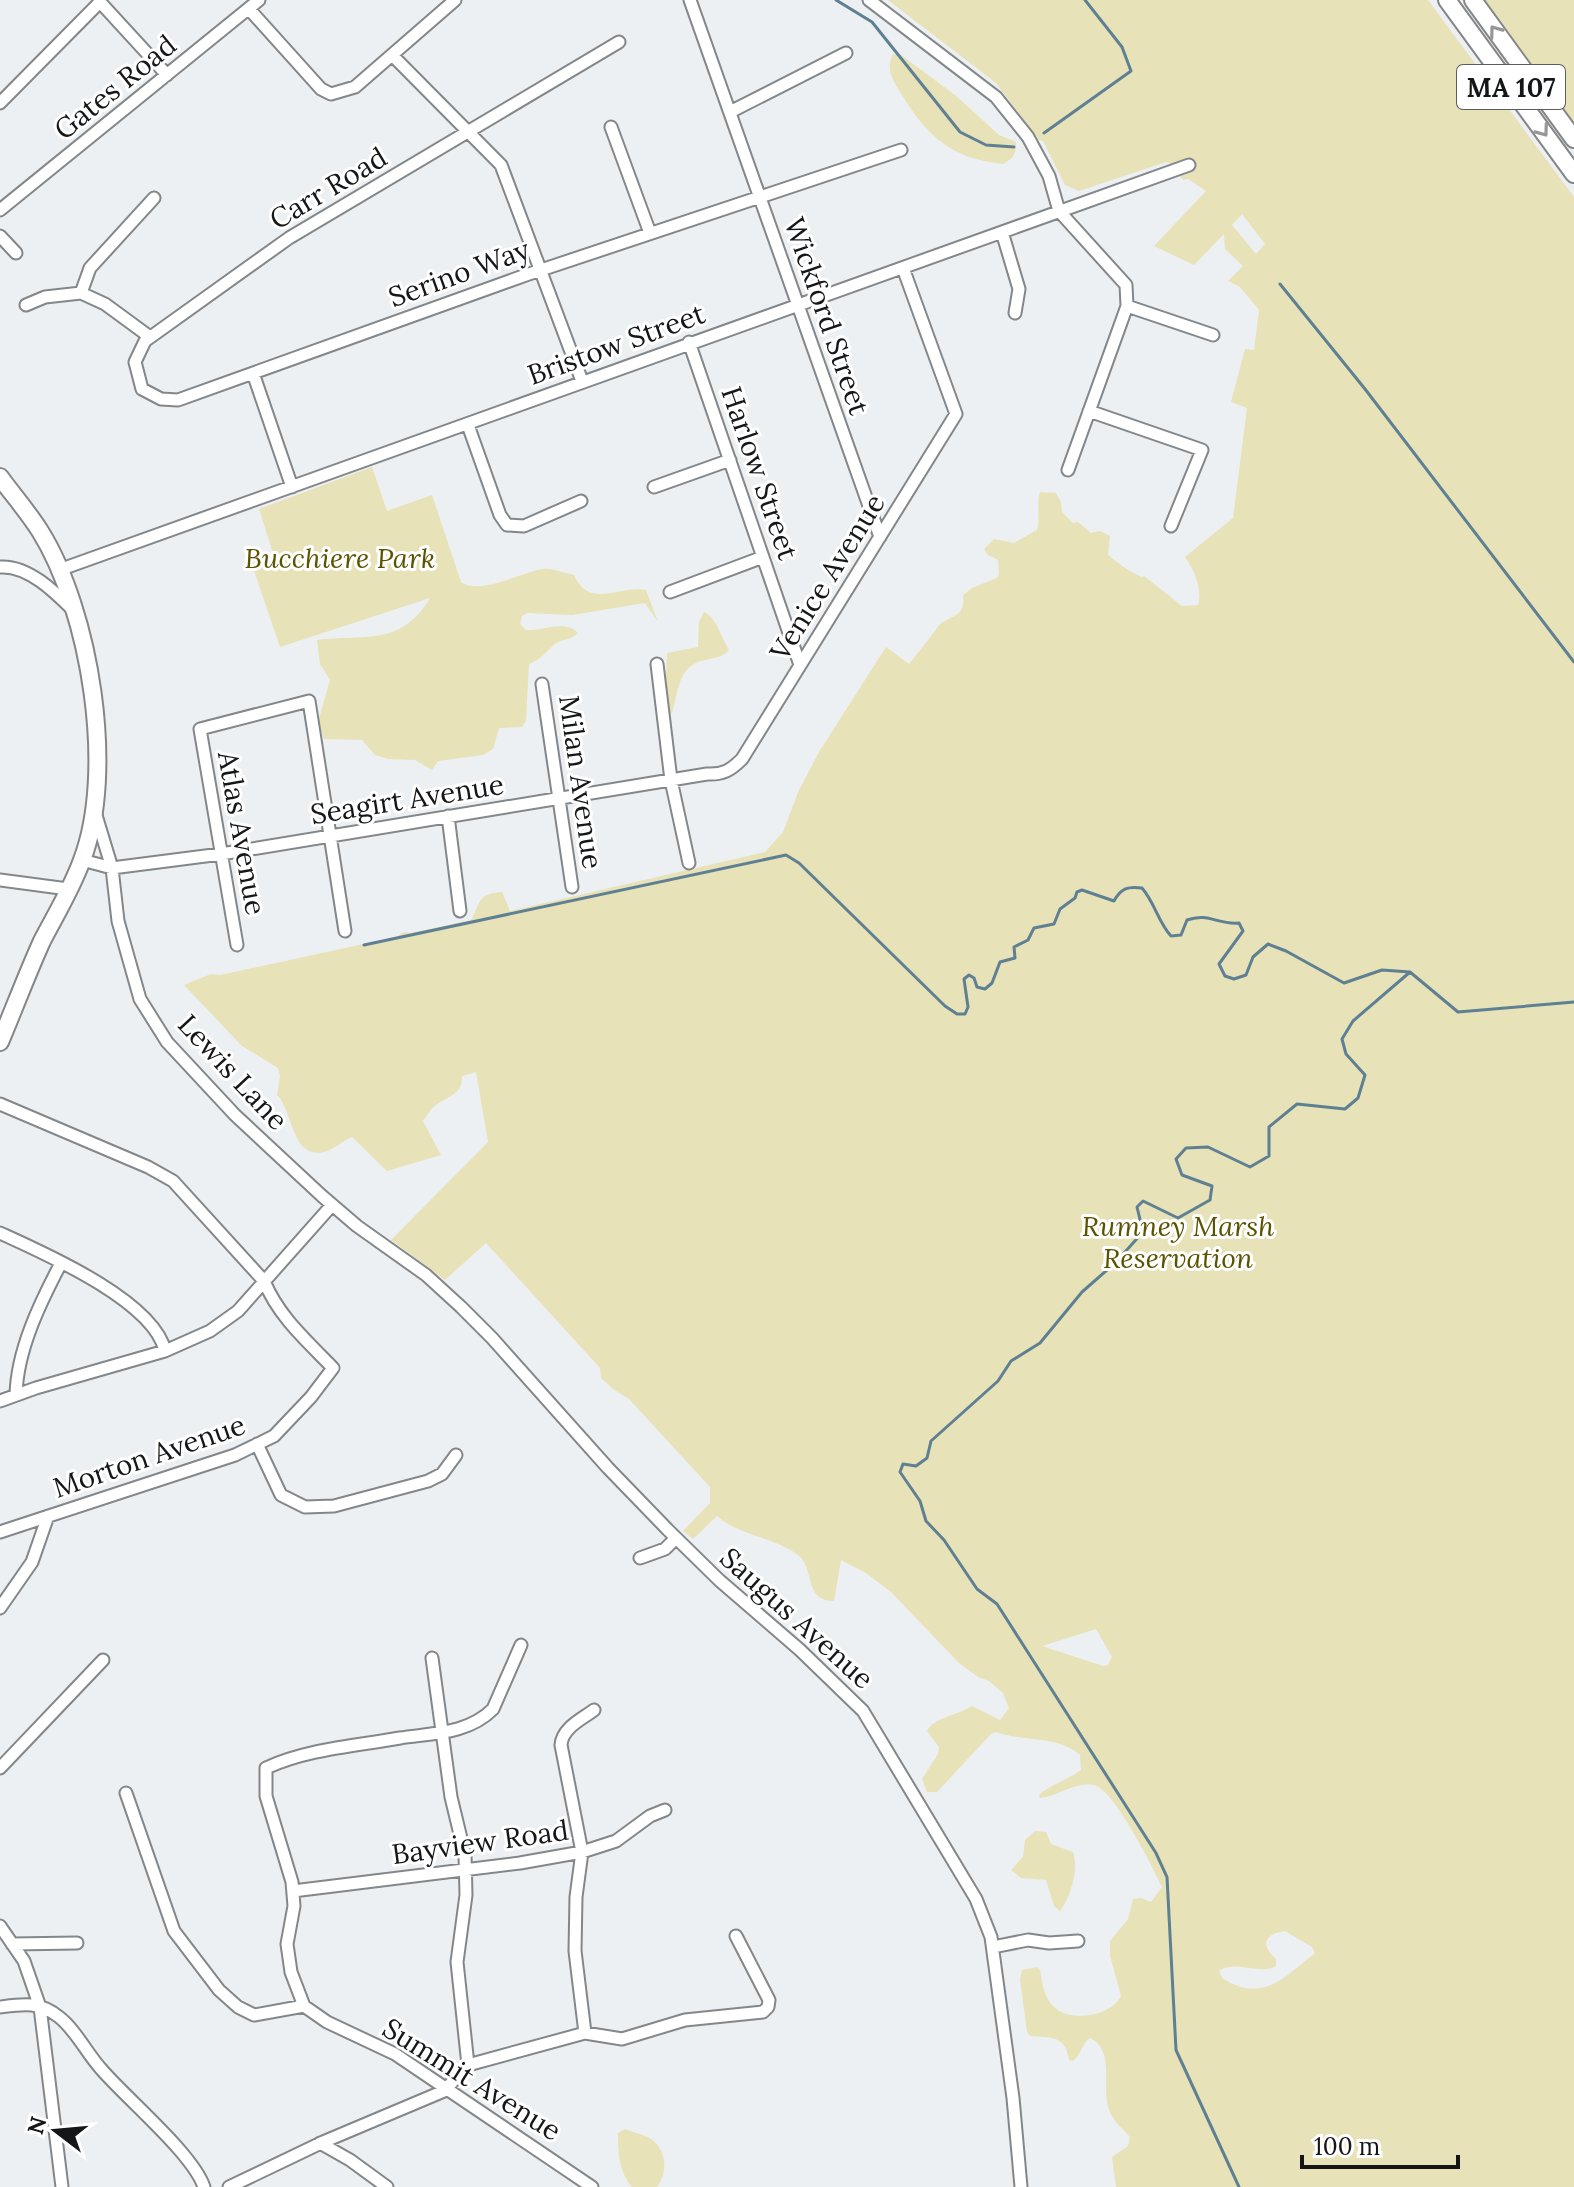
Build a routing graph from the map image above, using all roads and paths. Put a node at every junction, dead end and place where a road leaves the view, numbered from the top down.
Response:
1 (259, 0) edge
2 (455, 0) edge
3 (690, 0) edge
4 (869, 0) edge
5 (1447, 0) edge
6 (1473, 0) edge
7 (100, 2) edge
8 (249, 9) junction
9 (619, 42) dead end
10 (846, 53) dead end
11 (392, 55) junction
12 (167, 75) junction
13 (0, 102) edge
14 (730, 112) junction
15 (611, 127) dead end
16 (469, 131) junction
17 (1574, 139) edge
18 (901, 150) dead end
19 (1189, 165) dead end
20 (1574, 174) edge
21 (760, 197) junction
22 (154, 198) dead end
23 (0, 210) edge
24 (1059, 211) junction
25 (1002, 232) junction
26 (650, 233) junction
27 (0, 236) edge
28 (16, 253) dead end
29 (903, 268) junction
30 (541, 269) junction
31 (81, 293) junction
32 (797, 304) junction
33 (26, 305) dead end
34 (1127, 306) junction
35 (1015, 313) dead end
36 (1213, 335) dead end
37 (150, 337) junction
38 (689, 342) junction
39 (253, 373) junction
40 (582, 381) junction
41 (1089, 411) junction
42 (468, 425) junction
43 (730, 460) junction
44 (1068, 470) dead end
45 (0, 477) edge
46 (292, 487) junction
47 (654, 487) dead end
48 (581, 501) dead end
49 (1171, 526) dead end
50 (880, 537) junction
51 (763, 557) junction
52 (0, 567) edge
53 (59, 570) junction
54 (670, 592) dead end
55 (73, 610) junction
56 (657, 664) dead end
57 (800, 665) junction
58 (542, 684) dead end
59 (738, 763) joint
60 (671, 780) junction
61 (558, 798) junction
62 (95, 812) junction
63 (448, 816) junction
64 (330, 836) junction
65 (221, 854) junction
66 (82, 860) junction
67 (689, 863) dead end
68 (112, 868) junction
69 (0, 880) edge
70 (572, 887) dead end
71 (68, 889) junction
72 (460, 911) dead end
73 (345, 931) dead end
74 (237, 945) dead end
75 (1, 1037) edge
76 (0, 1104) edge
77 (332, 1205) junction
78 (0, 1233) edge
79 (61, 1263) junction
80 (264, 1281) junction
81 (165, 1351) junction
82 (16, 1395) junction
83 (0, 1401) edge
84 (257, 1444) junction
85 (456, 1455) dead end
86 (48, 1516) junction
87 (0, 1532) edge
88 (676, 1538) junction
89 (640, 1558) dead end
90 (0, 1608) edge
91 (521, 1645) dead end
92 (432, 1658) dead end
93 (103, 1660) dead end
94 (594, 1710) dead end
95 (444, 1734) junction
96 (0, 1768) edge
97 (126, 1793) dead end
98 (665, 1810) dead end
99 (582, 1852) junction
100 (465, 1870) junction
101 (293, 1891) junction
102 (0, 1926) edge
103 (736, 1936) dead end
104 (1078, 1941) dead end
105 (77, 1943) dead end
106 (12, 1944) junction
107 (993, 1947) junction
108 (304, 2006) junction
109 (0, 2007) edge
110 (40, 2007) junction
111 (585, 2033) junction
112 (468, 2065) junction
113 (446, 2089) junction
114 (320, 2143) junction
115 (62, 2187) edge
116 (204, 2187) edge
117 (229, 2187) edge
118 (387, 2187) edge
119 (592, 2187) edge
120 (1021, 2187) edge

1 - 8 street, Gates Road
2 - 11 street
3 - 14 street, Wickford Street
4 - 24 street
5 -> 20 main road, MA 107
17 -> 6 main road, MA 107
7 - 12 street
7 - 13 street
8 - 11 street
8 - 12 street, Gates Road
9 - 16 street, Carr Road
10 - 14 street
11 - 16 street
12 - 23 street, Gates Road
14 - 21 street, Wickford Street
15 - 26 street
16 - 30 street
16 - 37 street, Carr Road
18 - 21 street, Serino Way
19 - 24 street, Bristow Street
21 - 26 street, Serino Way
21 - 32 street, Wickford Street
22 - 31 street
24 - 25 street, Bristow Street
24 - 34 street
25 - 29 street, Bristow Street
25 - 35 street
26 - 30 street, Serino Way
27 - 28 street
29 - 32 street, Bristow Street
29 - 50 street, Venice Avenue
30 - 39 street, Serino Way
30 - 40 street
31 - 33 street
31 - 37 street
32 - 38 street, Bristow Street
32 - 50 street, Wickford Street
34 - 36 street
34 - 41 street
37 - 39 street, Serino Way
38 - 40 street, Bristow Street
38 - 43 street, Harlow Street
39 - 46 street
40 - 42 street, Bristow Street
41 - 44 street
41 - 49 street
42 - 46 street, Bristow Street
42 - 48 street
43 - 47 street
43 - 51 street, Harlow Street
45 - 53 main road
46 - 53 street, Bristow Street
50 - 57 street, Venice Avenue
51 - 54 street
51 - 57 street, Harlow Street
52 - 55 street
53 - 55 main road
55 - 62 main road
56 - 60 street
57 - 59 street, Venice Avenue
58 - 61 street, Milan Avenue
59 - 60 street, Seagirt Avenue
60 - 61 street, Seagirt Avenue
60 - 67 street
61 - 63 street, Seagirt Avenue
61 - 70 street, Milan Avenue
62 - 66 main road
62 - 68 street, Lewis Lane
63 - 64 street, Seagirt Avenue
63 - 72 street
64 - 65 street, Seagirt Avenue
64 - 65 street, Atlas Avenue
64 - 73 street
65 - 68 street, Seagirt Avenue
65 - 74 street, Atlas Avenue
66 - 68 street, Seagirt Avenue
66 - 71 main road
68 - 77 street, Lewis Lane
69 - 71 street
71 - 75 main road
76 - 80 street
77 - 80 street
77 - 88 street, Saugus Avenue
78 - 79 street
79 - 81 street
79 - 82 street
80 - 81 street
80 - 84 street, Morton Avenue
81 - 82 street
82 - 83 street
84 - 85 street
84 - 86 street, Morton Avenue
86 - 87 street, Morton Avenue
86 - 90 street
88 - 89 street
88 - 107 street, Saugus Avenue
91 - 95 street
92 - 95 street
93 - 96 street
94 - 99 street
95 - 100 street
95 - 101 street
97 - 108 street
98 - 99 street, Bayview Road
99 - 100 street, Bayview Road
99 - 111 street
100 - 101 street, Bayview Road
100 - 112 street
101 - 108 street
102 - 106 street
103 - 111 street
104 - 107 street
105 - 106 street
106 - 110 street
107 - 120 street, Saugus Avenue
108 - 113 street, Summit Avenue
109 - 110 street
110 - 115 street
110 - 116 street
111 - 112 street
112 - 113 street
113 - 114 street
113 - 119 street, Summit Avenue
114 - 117 street
114 - 118 street

